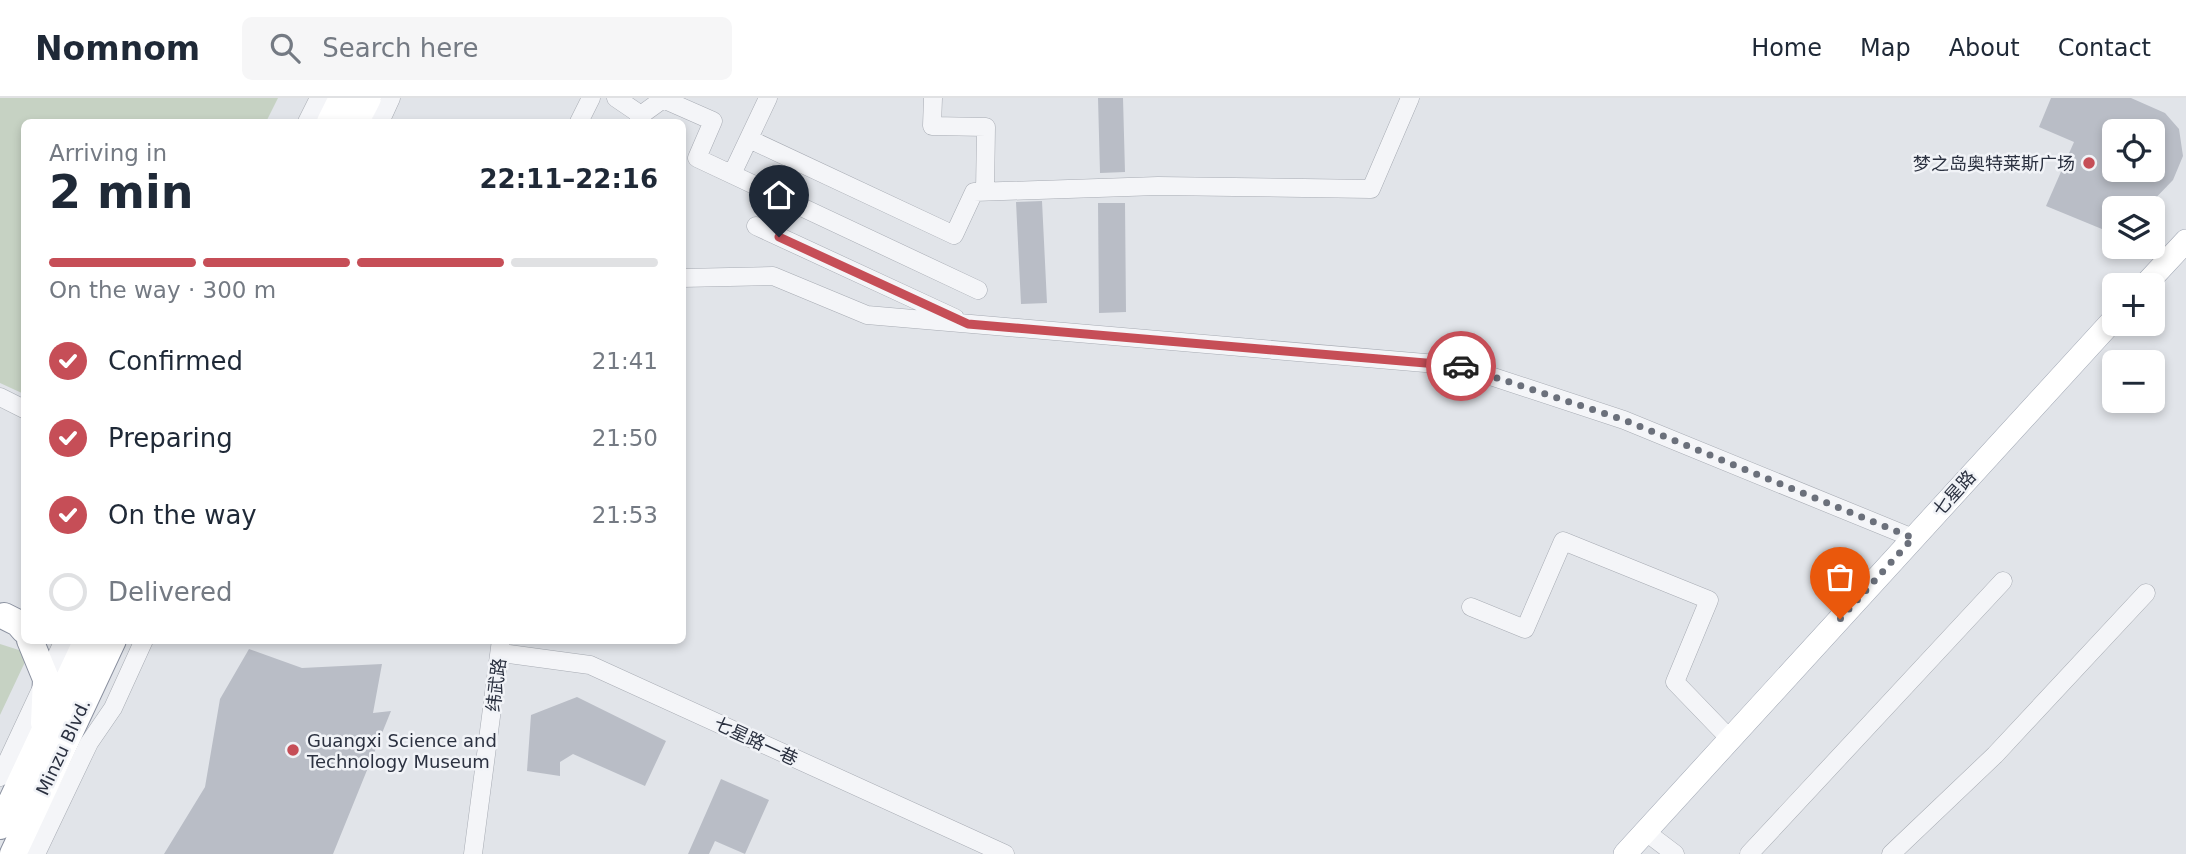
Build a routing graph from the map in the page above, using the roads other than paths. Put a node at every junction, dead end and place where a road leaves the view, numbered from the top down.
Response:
1 (319, 98) edge
2 (342, 98) edge
3 (368, 98) edge
4 (391, 98) edge
5 (590, 98) edge
6 (616, 98) edge
7 (768, 98) edge
8 (933, 98) edge
9 (1410, 98) edge
10 (308, 119) edge
11 (332, 119) edge
12 (358, 119) edge
13 (381, 119) edge
14 (580, 119) edge
15 (640, 119) edge
16 (749, 139) junction
17 (732, 174) junction
18 (985, 192) junction
19 (756, 226) dead end
20 (2186, 240) edge
21 (2156, 273) edge
22 (686, 278) edge
23 (978, 290) dead end
24 (968, 324) junction
25 (2102, 332) edge
26 (0, 397) edge
27 (21, 408) edge
28 (1913, 538) junction
29 (2003, 581) dead end
30 (2146, 593) dead end
31 (1471, 607) dead end
32 (32, 644) edge
33 (62, 644) edge
34 (85, 644) edge
35 (111, 644) edge
36 (142, 644) edge
37 (500, 647) edge
38 (46, 679) junction
39 (43, 735) junction
40 (1730, 739) junction
41 (0, 777) edge
42 (1646, 832) junction
43 (18, 845) edge
44 (473, 854) edge
45 (1004, 854) edge
46 (1626, 854) edge
47 (1675, 854) edge
48 (1749, 854) edge
49 (1891, 854) edge

1 - 10 street
2 - 11 highway
3 - 12 highway
4 - 13 street
5 - 14 street
6 - 15 street
7 - 16 street
8 - 18 street
9 - 18 street
15 - 17 street
16 - 17 street
16 - 18 street
17 - 23 street
19 - 24 street
20 - 21 main road
22 - 24 street
24 - 28 street
25 - 28 main road, 七星路
26 - 27 street
28 - 40 main road, 七星路
29 - 48 street
30 - 49 street
31 - 40 street
32 - 38 highway
33 - 38 street
34 - 39 highway, Minzu Blvd.
35 - 43 highway, Minzu Blvd.
36 - 43 street
37 - 44 street, 纬武路
37 - 45 street, 七星路一巷
38 - 39 highway
38 - 41 street
39 - 43 highway, Minzu Blvd.
40 - 42 main road, 七星路
42 - 46 main road, 七星路
42 - 47 street

